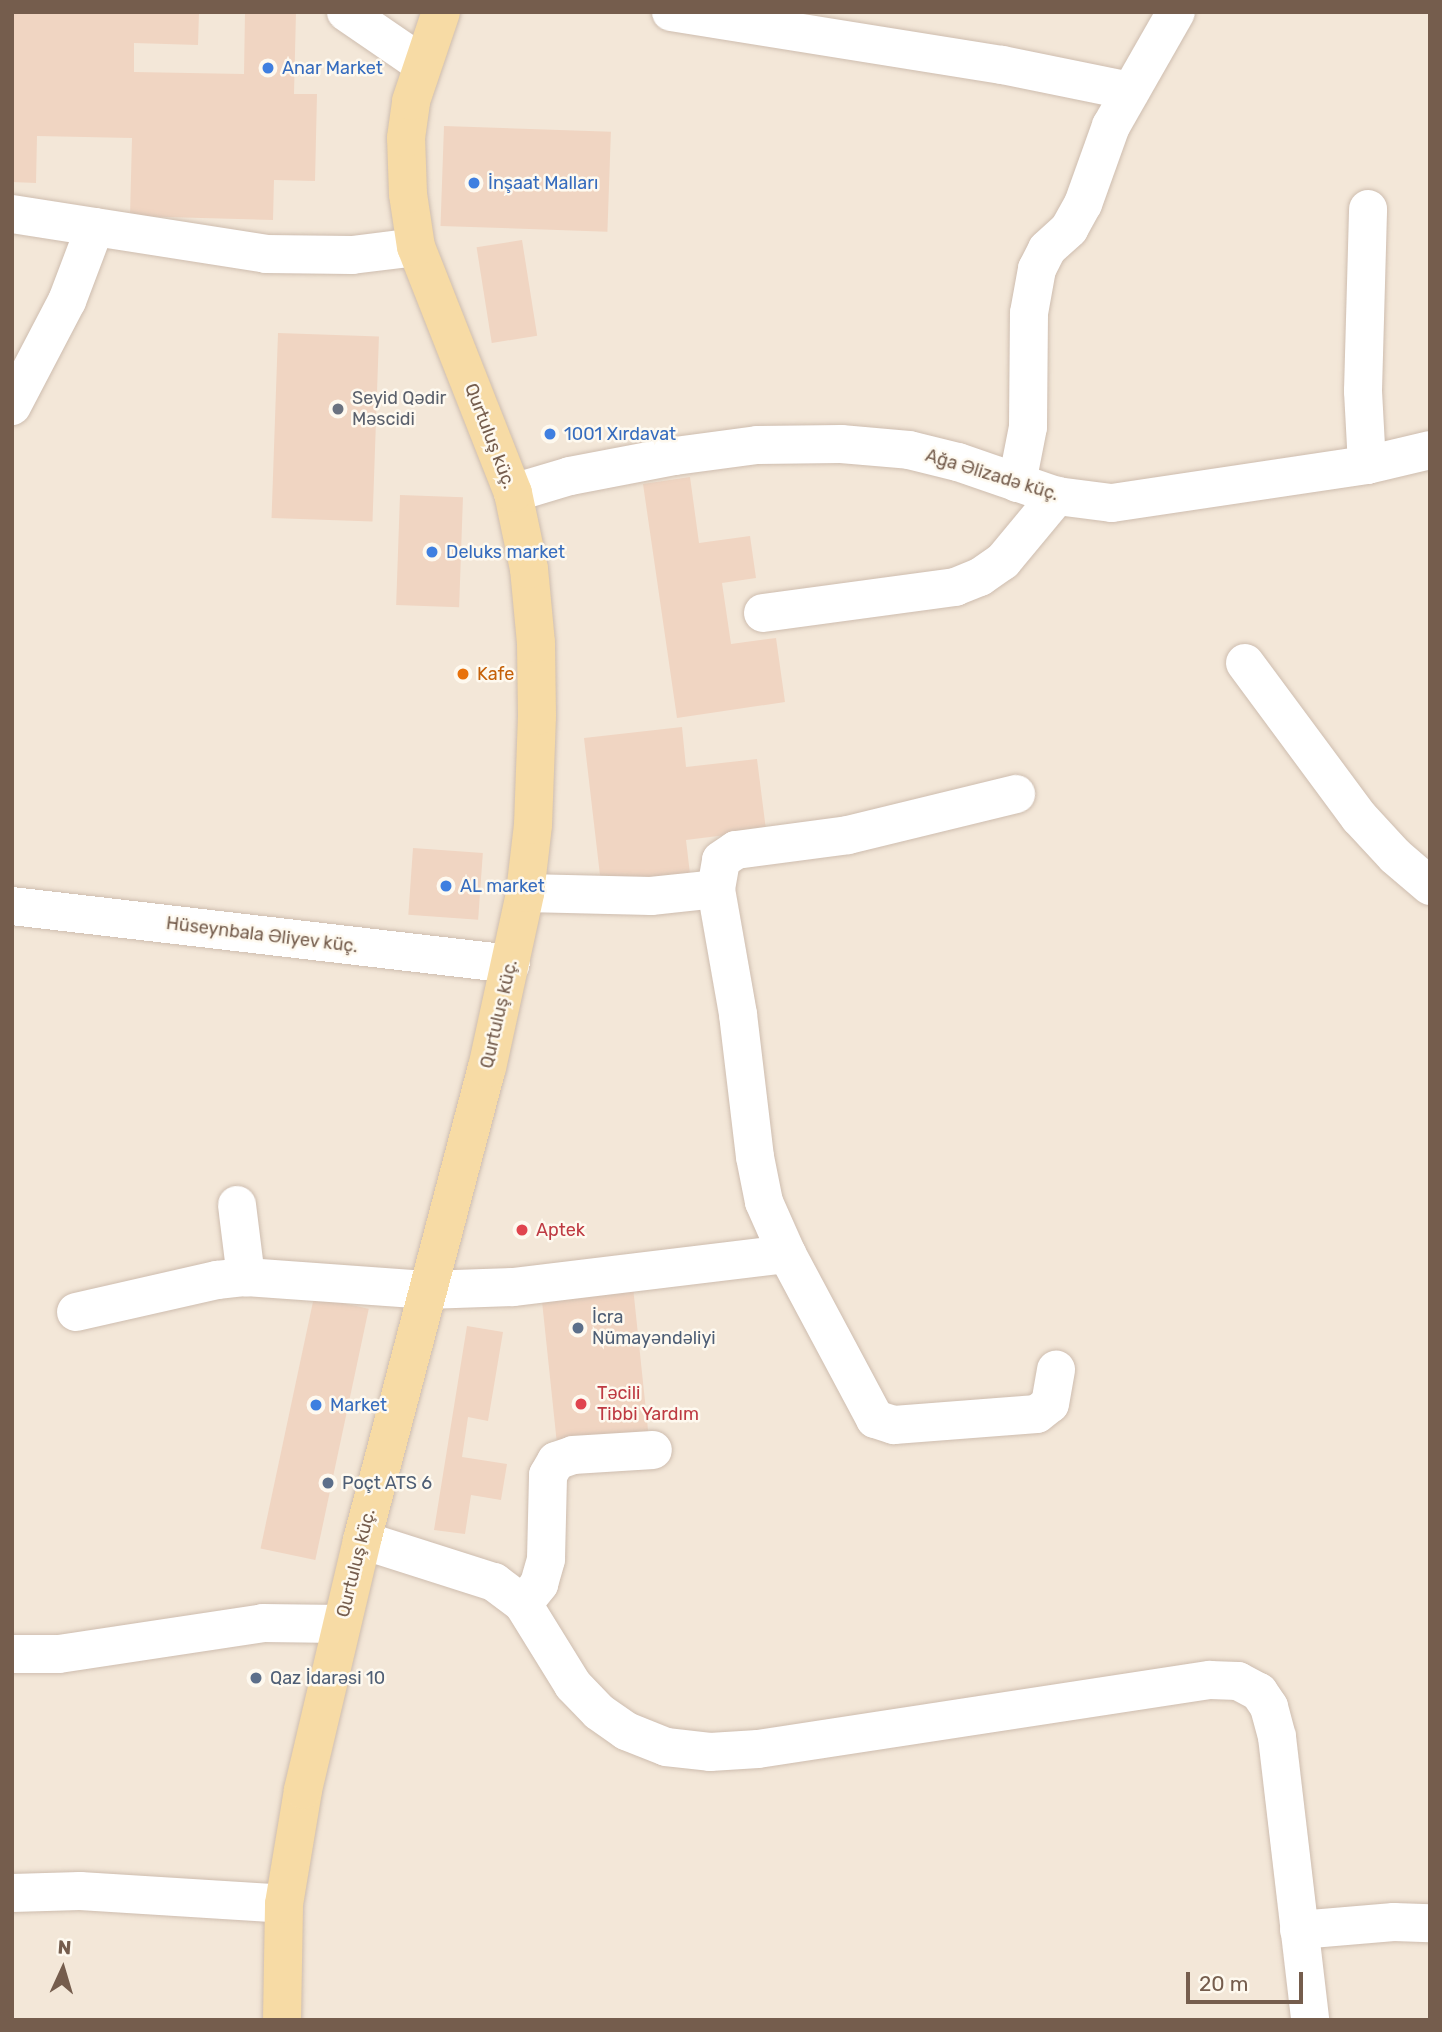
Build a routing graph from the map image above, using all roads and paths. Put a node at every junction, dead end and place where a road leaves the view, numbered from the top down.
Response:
1 (346, 12) edge
2 (441, 12) edge
3 (671, 12) edge
4 (1176, 12) edge
5 (422, 64) junction
6 (1129, 91) junction
7 (1368, 209) dead end
8 (12, 214) edge
9 (96, 227) junction
10 (416, 247) junction
11 (12, 406) edge
12 (1430, 450) edge
13 (1367, 465) junction
14 (1017, 483) junction
15 (513, 494) junction
16 (1057, 496) junction
17 (763, 613) dead end
18 (1245, 663) dead end
19 (1016, 794) dead end
20 (1430, 886) edge
21 (716, 889) junction
22 (525, 893) junction
23 (12, 906) edge
24 (512, 964) junction
25 (237, 1205) dead end
26 (787, 1254) junction
27 (246, 1277) junction
28 (426, 1290) junction
29 (76, 1312) dead end
30 (1056, 1370) dead end
31 (653, 1450) dead end
32 (362, 1540) junction
33 (523, 1604) junction
34 (341, 1624) junction
35 (12, 1654) edge
36 (12, 1893) edge
37 (284, 1904) junction
38 (1430, 1923) edge
39 (1299, 1930) junction
40 (282, 2020) edge
41 (1310, 2020) edge

1 - 5 street
2 - 5 main road, Qurtuluş küç.
3 - 6 street
4 - 6 street
5 - 10 main road, Qurtuluş küç.
6 - 14 street
7 - 13 street
8 - 9 street
9 - 10 street
9 - 11 street
10 - 15 main road, Qurtuluş küç.
12 - 13 street, Ağa Əlizadə küç.
13 - 16 street, Ağa Əlizadə küç.
14 - 15 street, Ağa Əlizadə küç.
14 - 16 street, Ağa Əlizadə küç.
15 - 22 main road, Qurtuluş küç.
16 - 17 street
18 - 20 street
19 - 21 street
21 - 22 street
21 - 26 street
22 - 24 main road, Qurtuluş küç.
23 - 24 street, Hüseynbala Əliyev küç.
24 - 28 main road, Qurtuluş küç.
25 - 27 street
26 - 28 street
26 - 30 street
27 - 28 street
27 - 29 street
28 - 32 main road, Qurtuluş küç.
31 - 33 street
32 - 33 street
32 - 34 main road, Qurtuluş küç.
33 - 39 street
34 - 35 street
34 - 37 main road, Qurtuluş küç.
36 - 37 street
37 - 40 main road, Qurtuluş küç.
38 - 39 street
39 - 41 street

